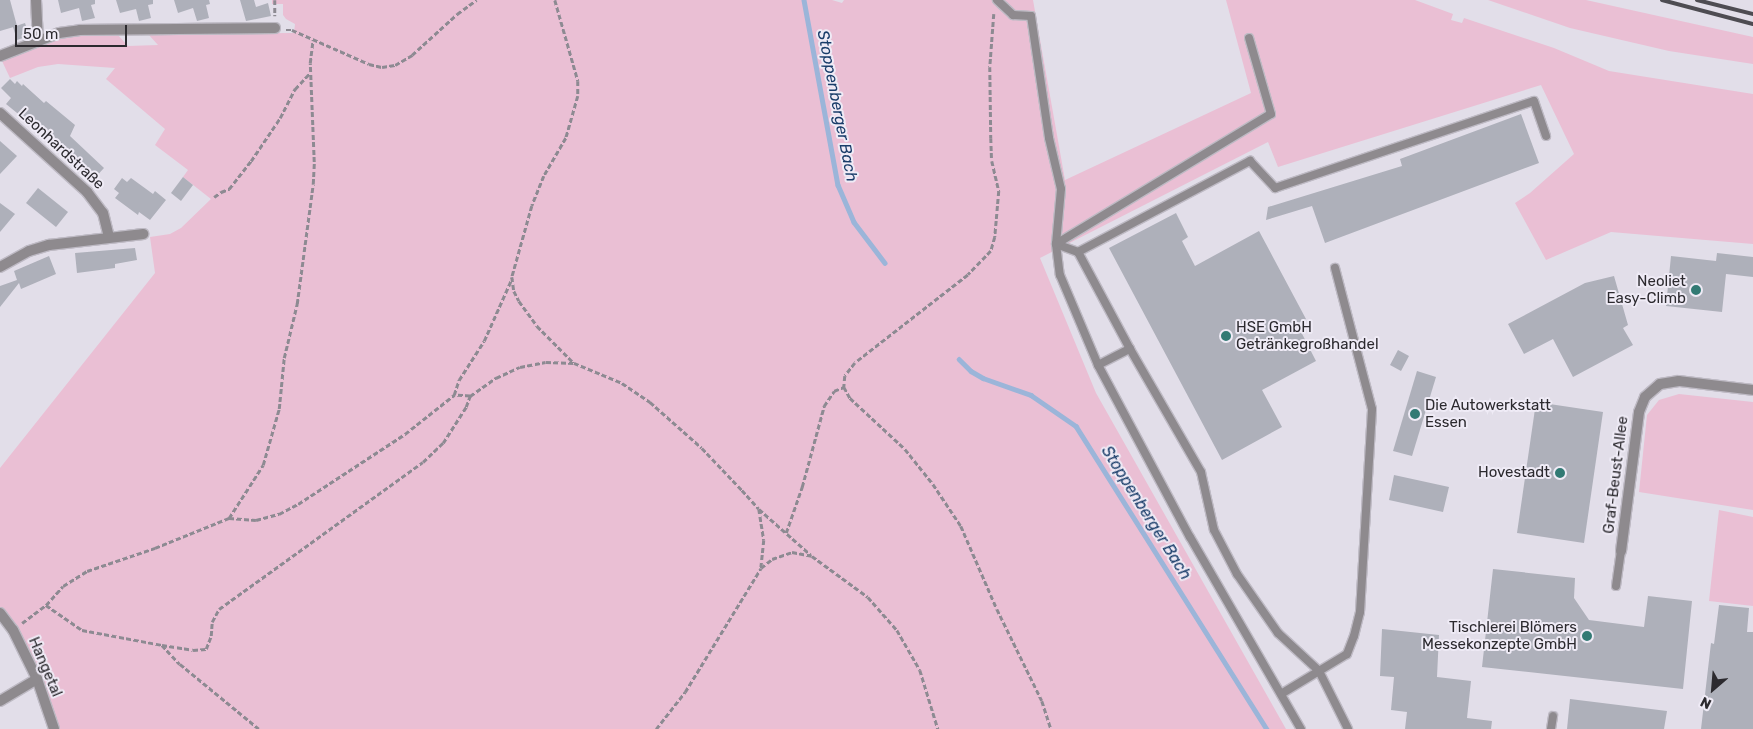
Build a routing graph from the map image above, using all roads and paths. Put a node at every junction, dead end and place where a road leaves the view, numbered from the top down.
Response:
1 (36, 0) edge
2 (476, 0) edge
3 (554, 0) edge
4 (996, 3) edge
5 (275, 28) joint
6 (1249, 38) dead end
7 (38, 40) junction
8 (313, 40) junction
9 (0, 56) edge
10 (310, 73) junction
11 (0, 113) edge
12 (1546, 136) dead end
13 (214, 197) dead end
14 (143, 234) dead end
15 (109, 237) junction
16 (1056, 244) junction
17 (1078, 252) junction
18 (0, 267) edge
19 (1335, 268) dead end
20 (512, 277) junction
21 (1130, 349) junction
22 (574, 363) junction
23 (1098, 365) junction
24 (844, 387) junction
25 (1753, 390) edge
26 (454, 395) junction
27 (470, 396) junction
28 (759, 509) junction
29 (229, 518) junction
30 (786, 534) junction
31 (1621, 551) joint
32 (812, 556) junction
33 (761, 568) junction
34 (1616, 586) dead end
35 (46, 605) junction
36 (2, 618) edge
37 (13, 630) junction
38 (162, 645) junction
39 (1319, 671) junction
40 (37, 679) junction
41 (1281, 694) junction
42 (0, 701) edge
43 (1553, 716) dead end
44 (54, 729) edge
45 (259, 729) edge
46 (656, 729) edge
47 (938, 729) edge
48 (1052, 729) edge
49 (1301, 729) edge
50 (1348, 729) edge
51 (1551, 729) edge

1 - 7 street
2 - 8 path
3 - 20 path
4 - 16 lane
4 - 24 path
5 - 7 street
5 - 8 path
6 - 16 lane
7 - 9 street
8 - 10 path
10 - 13 path
10 - 29 path
11 - 15 street, Leonhardstraße
12 - 17 lane
14 - 15 street
15 - 18 street
16 - 17 lane
16 - 23 lane
17 - 21 lane
19 - 39 lane
20 - 22 path
20 - 26 path
21 - 23 lane
21 - 39 lane
22 - 27 path
22 - 28 path
23 - 41 lane
24 - 30 path
24 - 48 path
25 - 31 street, Graf-Beust-Allee
26 - 27 path
26 - 29 path
27 - 38 path
28 - 30 path
28 - 33 path
29 - 35 path
30 - 32 path
31 - 34 lane
32 - 33 path
32 - 47 path
33 - 46 path
35 - 37 path
35 - 38 path
36 - 37 street, Hangetal
37 - 40 street, Hangetal
38 - 45 path
39 - 41 lane
39 - 50 lane
40 - 42 street
40 - 44 street, Hangetal
41 - 49 lane
43 - 51 lane

